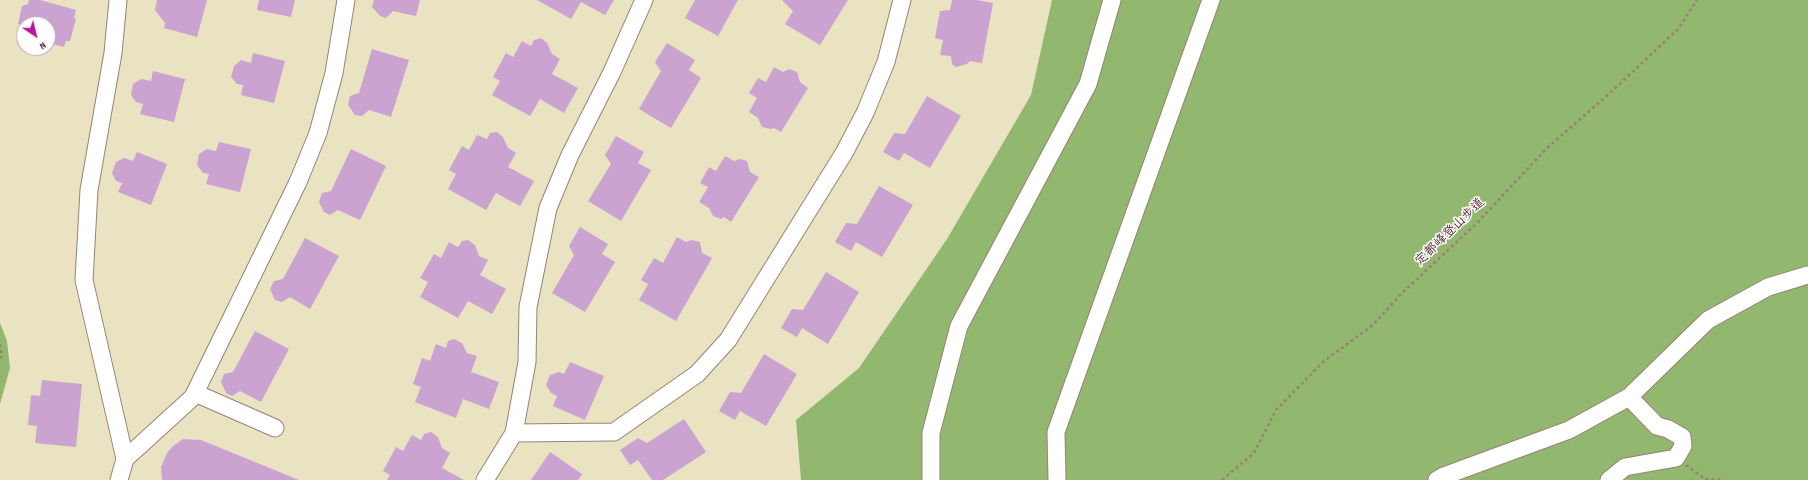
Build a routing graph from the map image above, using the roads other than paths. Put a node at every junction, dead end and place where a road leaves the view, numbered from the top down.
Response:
1 (118, 0) edge
2 (346, 0) edge
3 (644, 0) edge
4 (902, 0) edge
5 (1112, 0) edge
6 (1211, 0) edge
7 (1808, 275) edge
8 (195, 393) junction
9 (1629, 397) junction
10 (275, 428) dead end
11 (514, 433) junction
12 (125, 459) junction
13 (120, 480) edge
14 (485, 480) edge
15 (931, 480) edge
16 (1057, 480) edge
17 (1437, 480) edge
18 (1609, 480) edge

1 - 12 street
2 - 8 street
3 - 11 street
4 - 11 street
5 - 15 street
6 - 16 street
7 - 9 street
8 - 10 street
8 - 12 street
9 - 17 street
9 - 18 street
11 - 14 street
12 - 13 street

